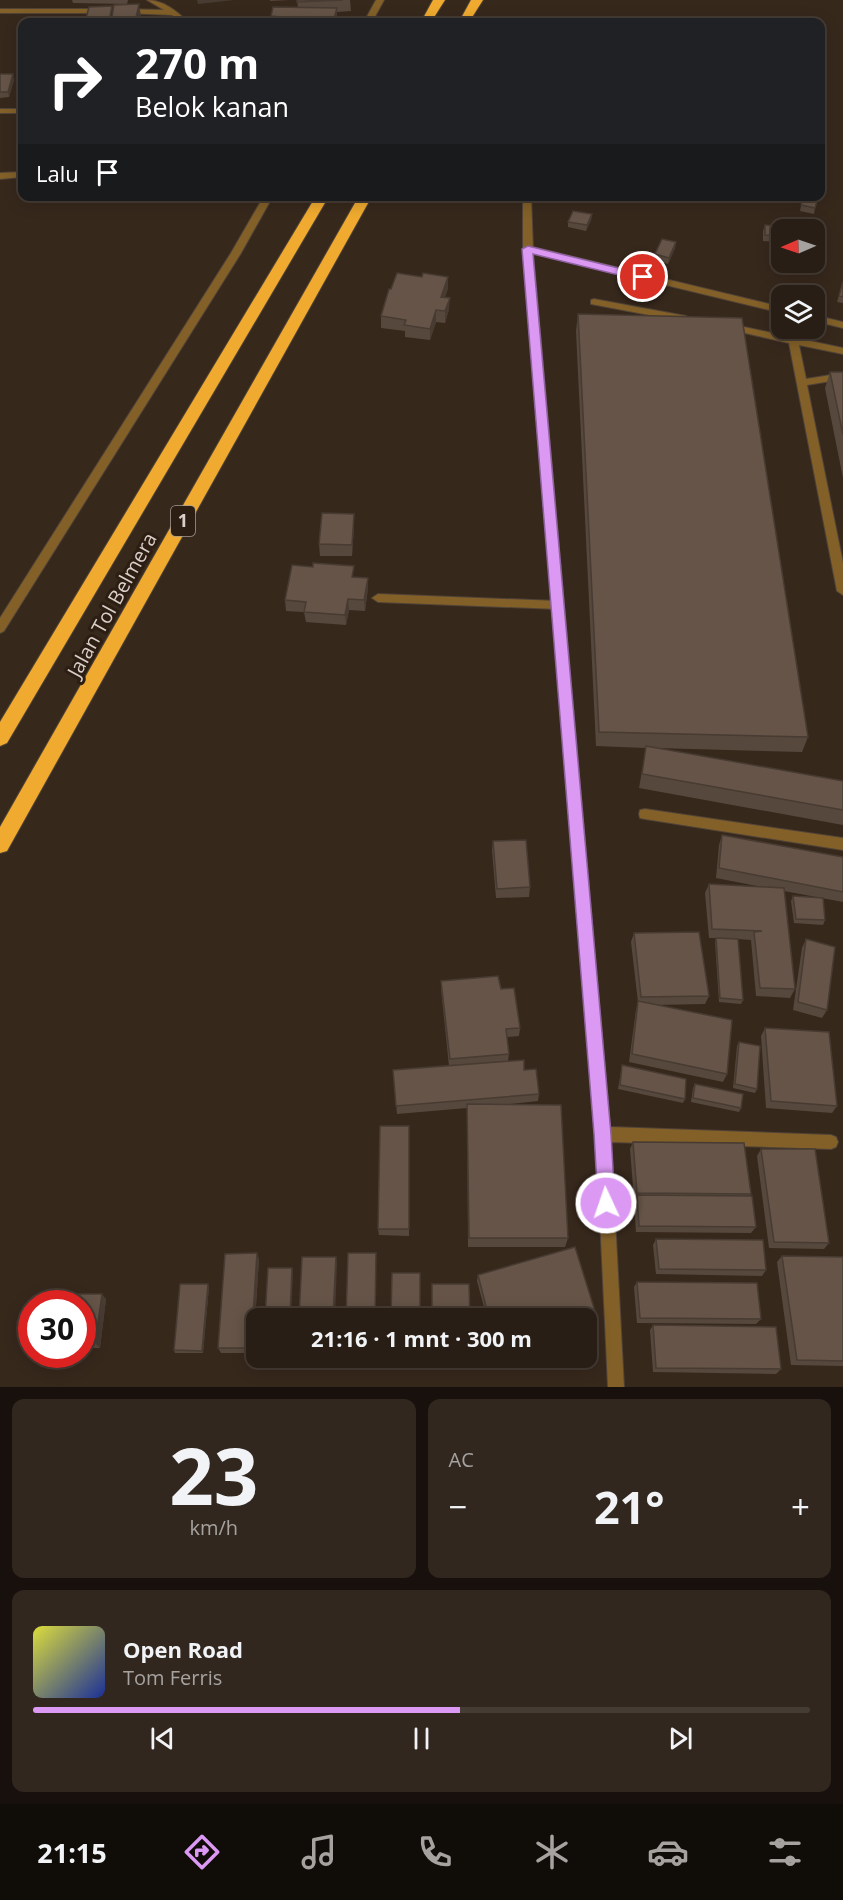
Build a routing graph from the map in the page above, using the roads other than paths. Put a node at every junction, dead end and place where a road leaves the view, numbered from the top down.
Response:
1 (151, 0) edge
2 (380, 0) edge
3 (439, 0) edge
4 (477, 0) edge
5 (0, 11) edge
6 (174, 13) junction
7 (180, 18) edge
8 (370, 18) edge
9 (428, 18) edge
10 (466, 18) edge
11 (0, 111) edge
12 (18, 111) edge
13 (18, 175) edge
14 (0, 176) edge
15 (266, 201) edge
16 (320, 201) edge
17 (363, 201) edge
18 (527, 201) edge
19 (528, 249) junction
20 (594, 302) dead end
21 (771, 307) edge
22 (825, 321) edge
23 (700, 322) edge
24 (843, 325) edge
25 (723, 326) edge
26 (771, 335) edge
27 (793, 339) joint
28 (843, 351) edge
29 (843, 376) edge
30 (802, 383) junction
31 (843, 591) edge
32 (378, 598) dead end
33 (558, 605) junction
34 (0, 628) edge
35 (0, 738) edge
36 (645, 814) dead end
37 (843, 844) edge
38 (0, 845) edge
39 (603, 1134) junction
40 (831, 1142) dead end
41 (616, 1387) edge

1 - 6 street
2 - 8 street
3 - 9 highway
4 - 10 highway
5 - 6 street
6 - 7 street
11 - 12 street
13 - 14 street
15 - 34 street
16 - 35 highway, Jalan Tol Belmera / 1
17 - 38 highway, Jalan Tol Belmera / 1
18 - 19 street
19 - 21 street
19 - 33 street
20 - 23 street
22 - 24 street
25 - 26 street
27 - 28 street
27 - 30 street
29 - 30 street
30 - 31 street
32 - 33 street
33 - 39 street
36 - 37 street
39 - 40 street
39 - 41 street

